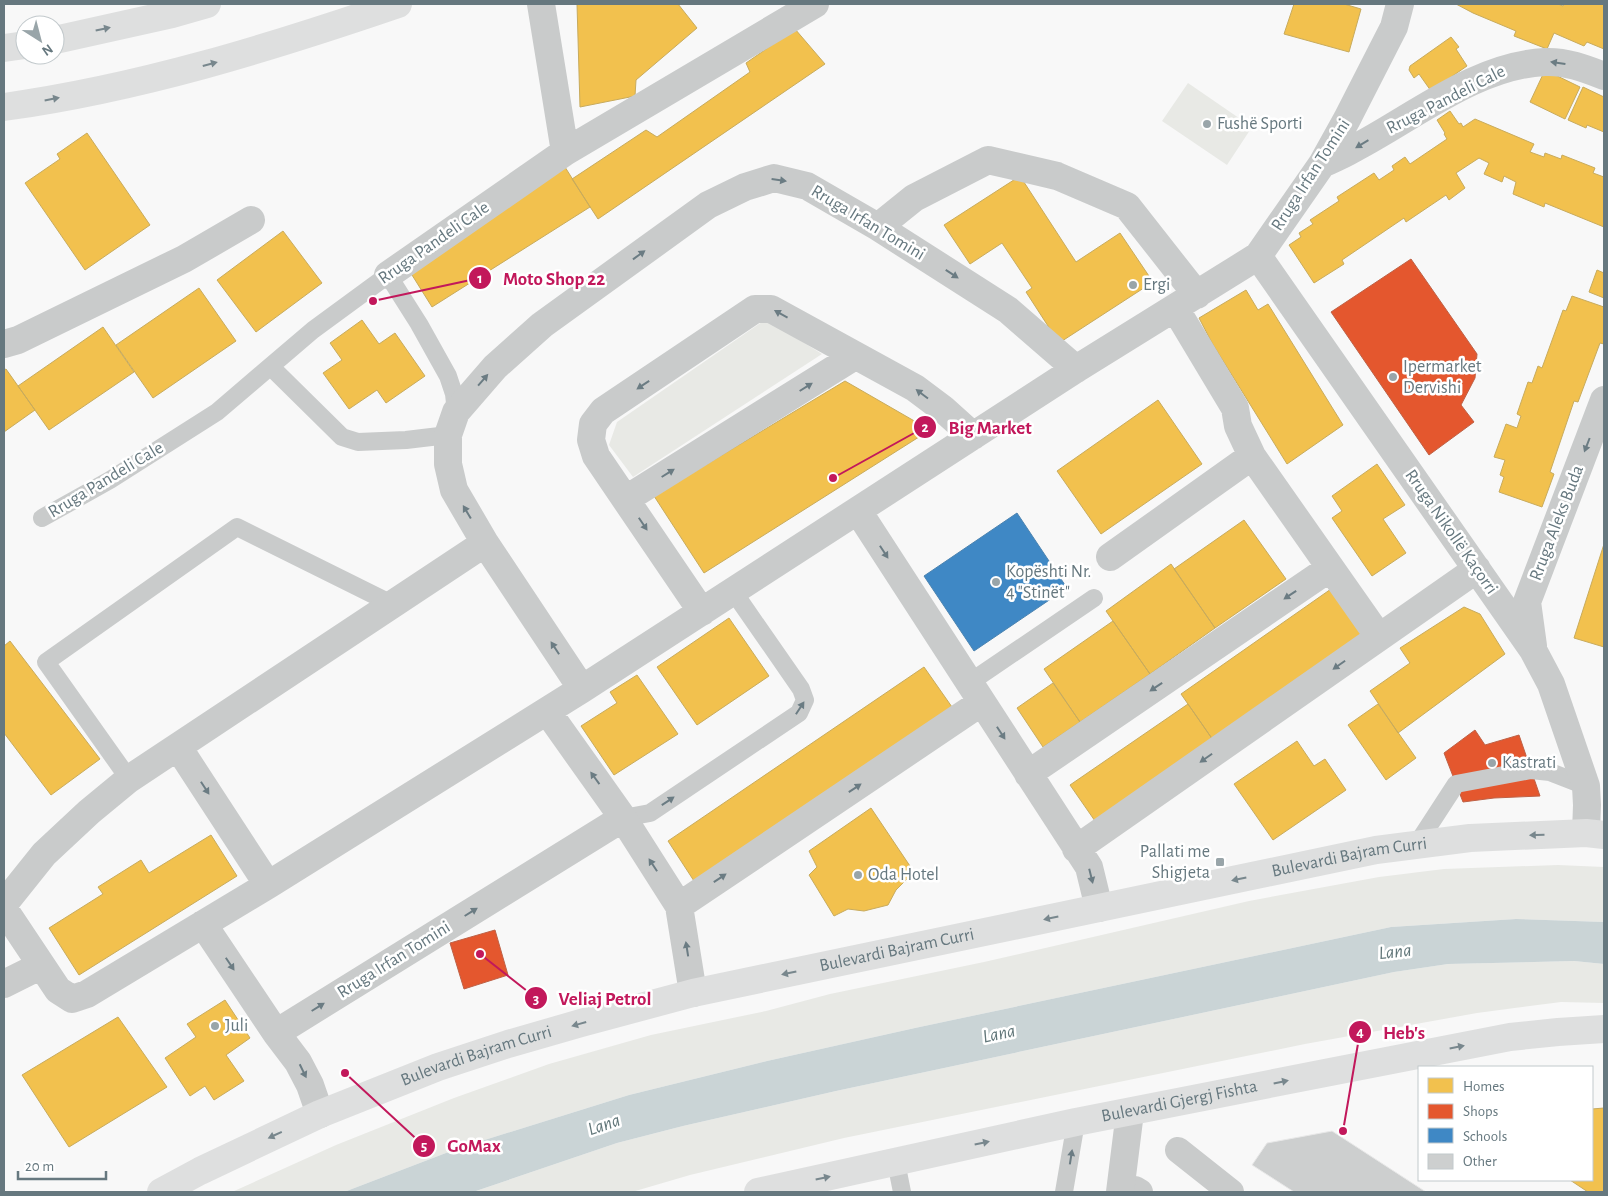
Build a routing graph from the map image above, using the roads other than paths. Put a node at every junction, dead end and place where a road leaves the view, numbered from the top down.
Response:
1 (207, 4) edge
2 (398, 4) edge
3 (541, 4) edge
4 (815, 4) edge
5 (1400, 4) edge
6 (65, 38) edge
7 (1604, 76) edge
8 (4, 107) edge
9 (565, 152) junction
10 (1322, 164) junction
11 (251, 220) dead end
12 (878, 227) junction
13 (1258, 256) junction
14 (388, 275) junction
15 (1186, 301) junction
16 (4, 344) edge
17 (855, 356) junction
18 (271, 367) junction
19 (1076, 369) junction
20 (1604, 400) edge
21 (452, 423) junction
22 (973, 436) junction
23 (1252, 456) junction
24 (626, 499) junction
25 (858, 512) junction
26 (42, 518) dead end
27 (485, 543) junction
28 (1110, 557) dead end
29 (1330, 568) junction
30 (1476, 569) junction
31 (734, 591) junction
32 (1094, 598) dead end
33 (392, 604) junction
34 (702, 612) junction
35 (1379, 637) junction
36 (1533, 650) junction
37 (582, 689) junction
38 (975, 692) junction
39 (546, 711) junction
40 (178, 747) junction
41 (1028, 774) junction
42 (129, 780) junction
43 (1586, 786) junction
44 (623, 818) junction
45 (1595, 834) edge
46 (1417, 844) junction
47 (1076, 849) junction
48 (268, 885) junction
49 (4, 904) edge
50 (679, 906) junction
51 (1099, 908) junction
52 (4, 909) edge
53 (203, 924) junction
54 (40, 966) junction
55 (4, 984) edge
56 (693, 993) junction
57 (1604, 1029) edge
58 (276, 1033) junction
59 (1130, 1112) junction
60 (320, 1114) junction
61 (1076, 1122) junction
62 (1178, 1150) dead end
63 (896, 1162) junction
64 (1131, 1191) edge
65 (161, 1192) edge
66 (758, 1192) edge
67 (902, 1192) edge
68 (1064, 1192) edge
69 (1231, 1192) edge

6 -> 1 main road
8 -> 2 main road
3 - 9 street
4 - 9 street, Rruga Pandeli Cale
5 - 10 street, Rruga Irfan Tomini
7 -> 10 street, Rruga Pandeli Cale
9 - 14 street, Rruga Pandeli Cale
10 - 13 street, Rruga Irfan Tomini
11 - 16 street
12 - 15 street
12 -> 19 street, Rruga Irfan Tomini
21 -> 12 street, Rruga Irfan Tomini
13 - 15 street, Rruga Irfan Tomini
13 - 30 street, Rruga Nikollë Kaçorri
14 - 18 lane, Rruga Pandeli Cale
14 - 21 lane
15 - 19 street, Rruga Irfan Tomini
15 - 23 street
22 -> 17 street
24 -> 17 street
17 -> 24 street
18 - 21 lane
18 - 26 lane, Rruga Pandeli Cale
19 - 22 street, Rruga Irfan Tomini
20 -> 36 street, Rruga Aleks Buda
27 -> 21 street
22 - 25 street, Rruga Irfan Tomini
23 - 28 street
23 - 29 street
24 -> 34 street
25 - 31 street, Rruga Irfan Tomini
25 -> 38 street
27 - 33 street
37 -> 27 street
29 - 35 street
29 -> 41 street
30 - 35 street
30 - 36 street, Rruga Nikollë Kaçorri
31 - 34 street, Rruga Irfan Tomini
44 -> 31 lane, Rruga Irfan Tomini
32 - 38 lane
33 - 40 street
33 - 42 lane
34 - 37 street, Rruga Irfan Tomini
35 -> 47 street
36 - 43 street, Rruga Nikollë Kaçorri
37 - 39 street, Rruga Irfan Tomini
38 -> 41 street
50 -> 38 street
44 -> 39 street
39 - 48 street, Rruga Irfan Tomini
40 - 42 street
40 -> 48 street
41 - 47 street
42 - 49 street
43 - 45 street, Rruga Nikollë Kaçorri
43 - 46 lane
50 -> 44 street
58 -> 44 street, Rruga Irfan Tomini
45 -> 46 main road, Bulevardi Bajram Curri
46 -> 51 main road, Bulevardi Bajram Curri
47 -> 51 street
48 - 53 street, Rruga Irfan Tomini
56 -> 50 street
51 -> 56 main road, Bulevardi Bajram Curri
52 - 54 street
53 - 54 street, Rruga Irfan Tomini
53 -> 58 street
54 - 55 street
56 -> 60 main road, Bulevardi Bajram Curri
59 -> 57 main road, Bulevardi Gjergj Fishta
58 -> 60 street
59 - 61 main road, Bulevardi Gjergj Fishta
59 - 64 street
60 -> 65 main road, Bulevardi Bajram Curri
63 -> 61 main road, Bulevardi Gjergj Fishta
68 -> 61 lane
62 - 69 street
66 -> 63 main road, Bulevardi Gjergj Fishta
63 - 67 lane

